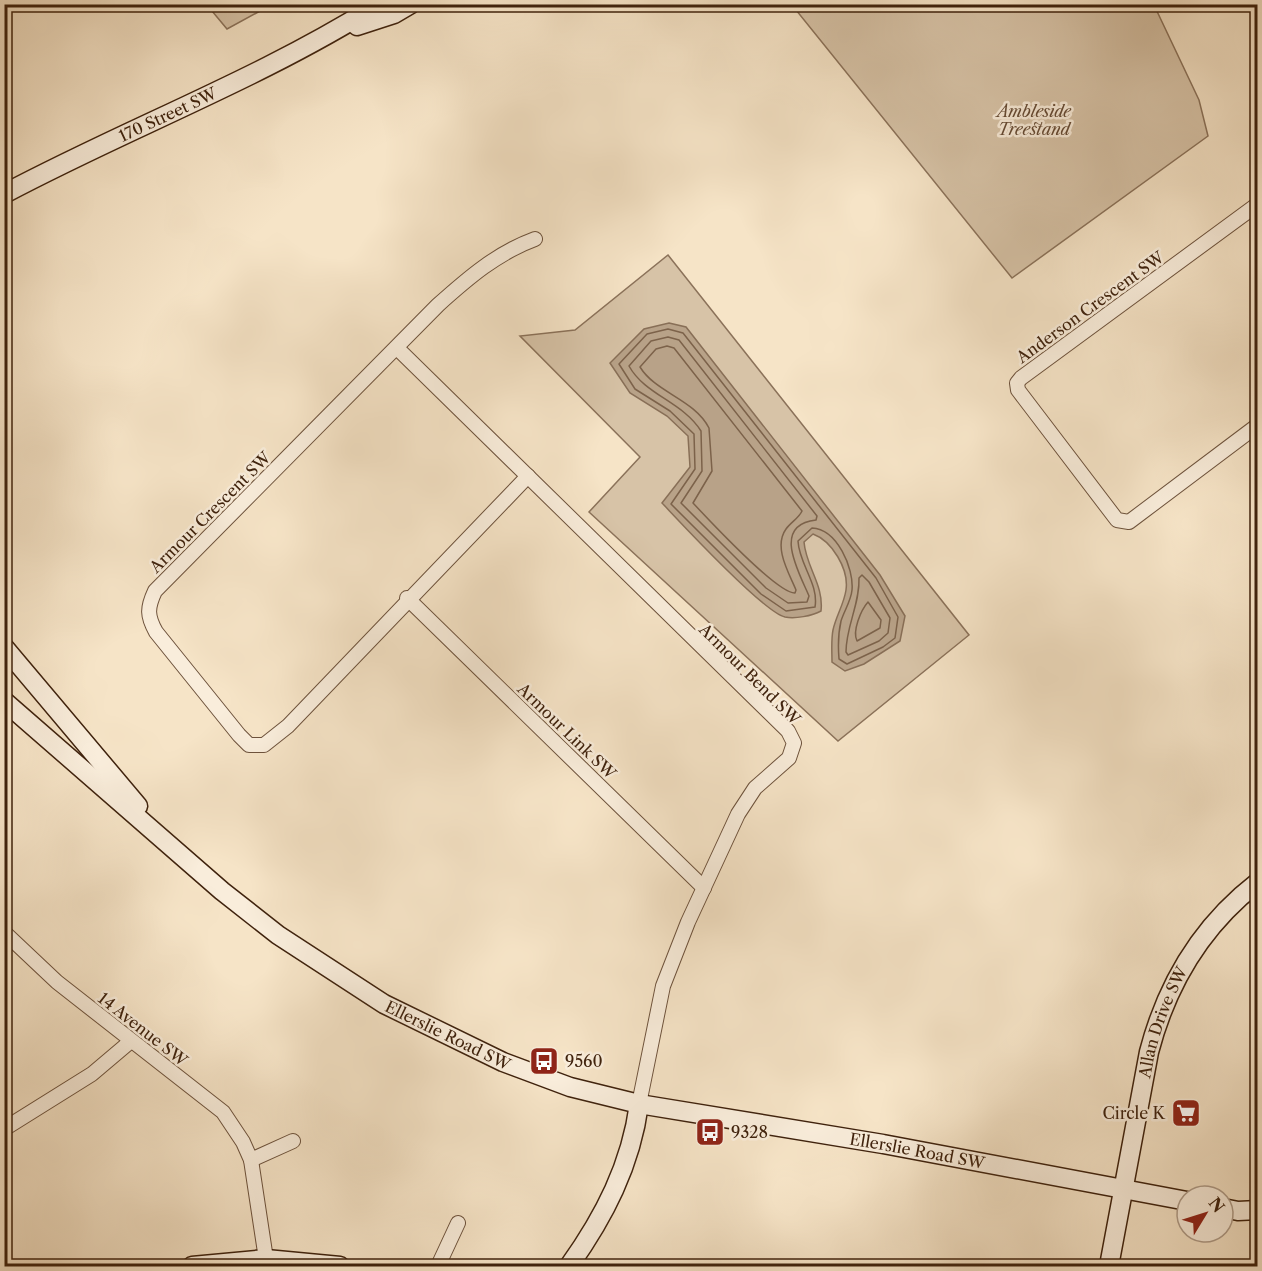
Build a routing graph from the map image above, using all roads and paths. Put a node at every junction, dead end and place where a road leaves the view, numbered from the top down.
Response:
1 (379, 4) edge
2 (411, 4) edge
3 (330, 35) junction
4 (4, 194) edge
5 (1257, 204) edge
6 (535, 239) dead end
7 (397, 348) junction
8 (1257, 425) edge
9 (528, 476) junction
10 (407, 598) junction
11 (4, 647) edge
12 (4, 700) edge
13 (177, 850) junction
14 (1257, 882) edge
15 (704, 888) junction
16 (4, 932) edge
17 (131, 1041) junction
18 (639, 1104) junction
19 (4, 1129) edge
20 (293, 1141) dead end
21 (250, 1160) junction
22 (1122, 1191) junction
23 (1175, 1199) edge
24 (1235, 1210) edge
25 (1257, 1210) edge
26 (1235, 1212) edge
27 (1257, 1221) edge
28 (458, 1223) dead end
29 (266, 1259) junction
30 (192, 1266) edge
31 (340, 1266) edge
32 (438, 1266) edge
33 (568, 1266) edge
34 (1109, 1266) edge

1 - 3 main road, 170 Street SW
2 - 3 main road, 170 Street SW
3 - 4 main road, 170 Street SW
5 - 8 street, Anderson Crescent SW
6 - 7 street, Armour Crescent SW
7 - 9 street, Armour Bend SW
7 - 10 street, Armour Crescent SW
9 - 10 street, Armour Crescent SW
9 - 15 street, Armour Bend SW
10 - 15 street, Armour Link SW
11 - 13 main road, Ellerslie Road SW
12 - 13 main road, Ellerslie Road SW
13 - 18 main road, Ellerslie Road SW
14 - 22 main road, Allan Drive SW
15 - 18 street, Armour Bend SW
16 - 17 street, 14 Avenue SW
17 - 19 street
17 - 21 street, 14 Avenue SW
18 - 22 main road, Ellerslie Road SW
18 - 33 main road
20 - 21 street
21 - 29 street, 14 Avenue SW
22 - 23 main road, Ellerslie Road SW
22 - 34 main road, Allan Drive SW
24 - 25 main road
26 - 27 main road
28 - 32 street
29 - 30 main road
29 - 31 main road

